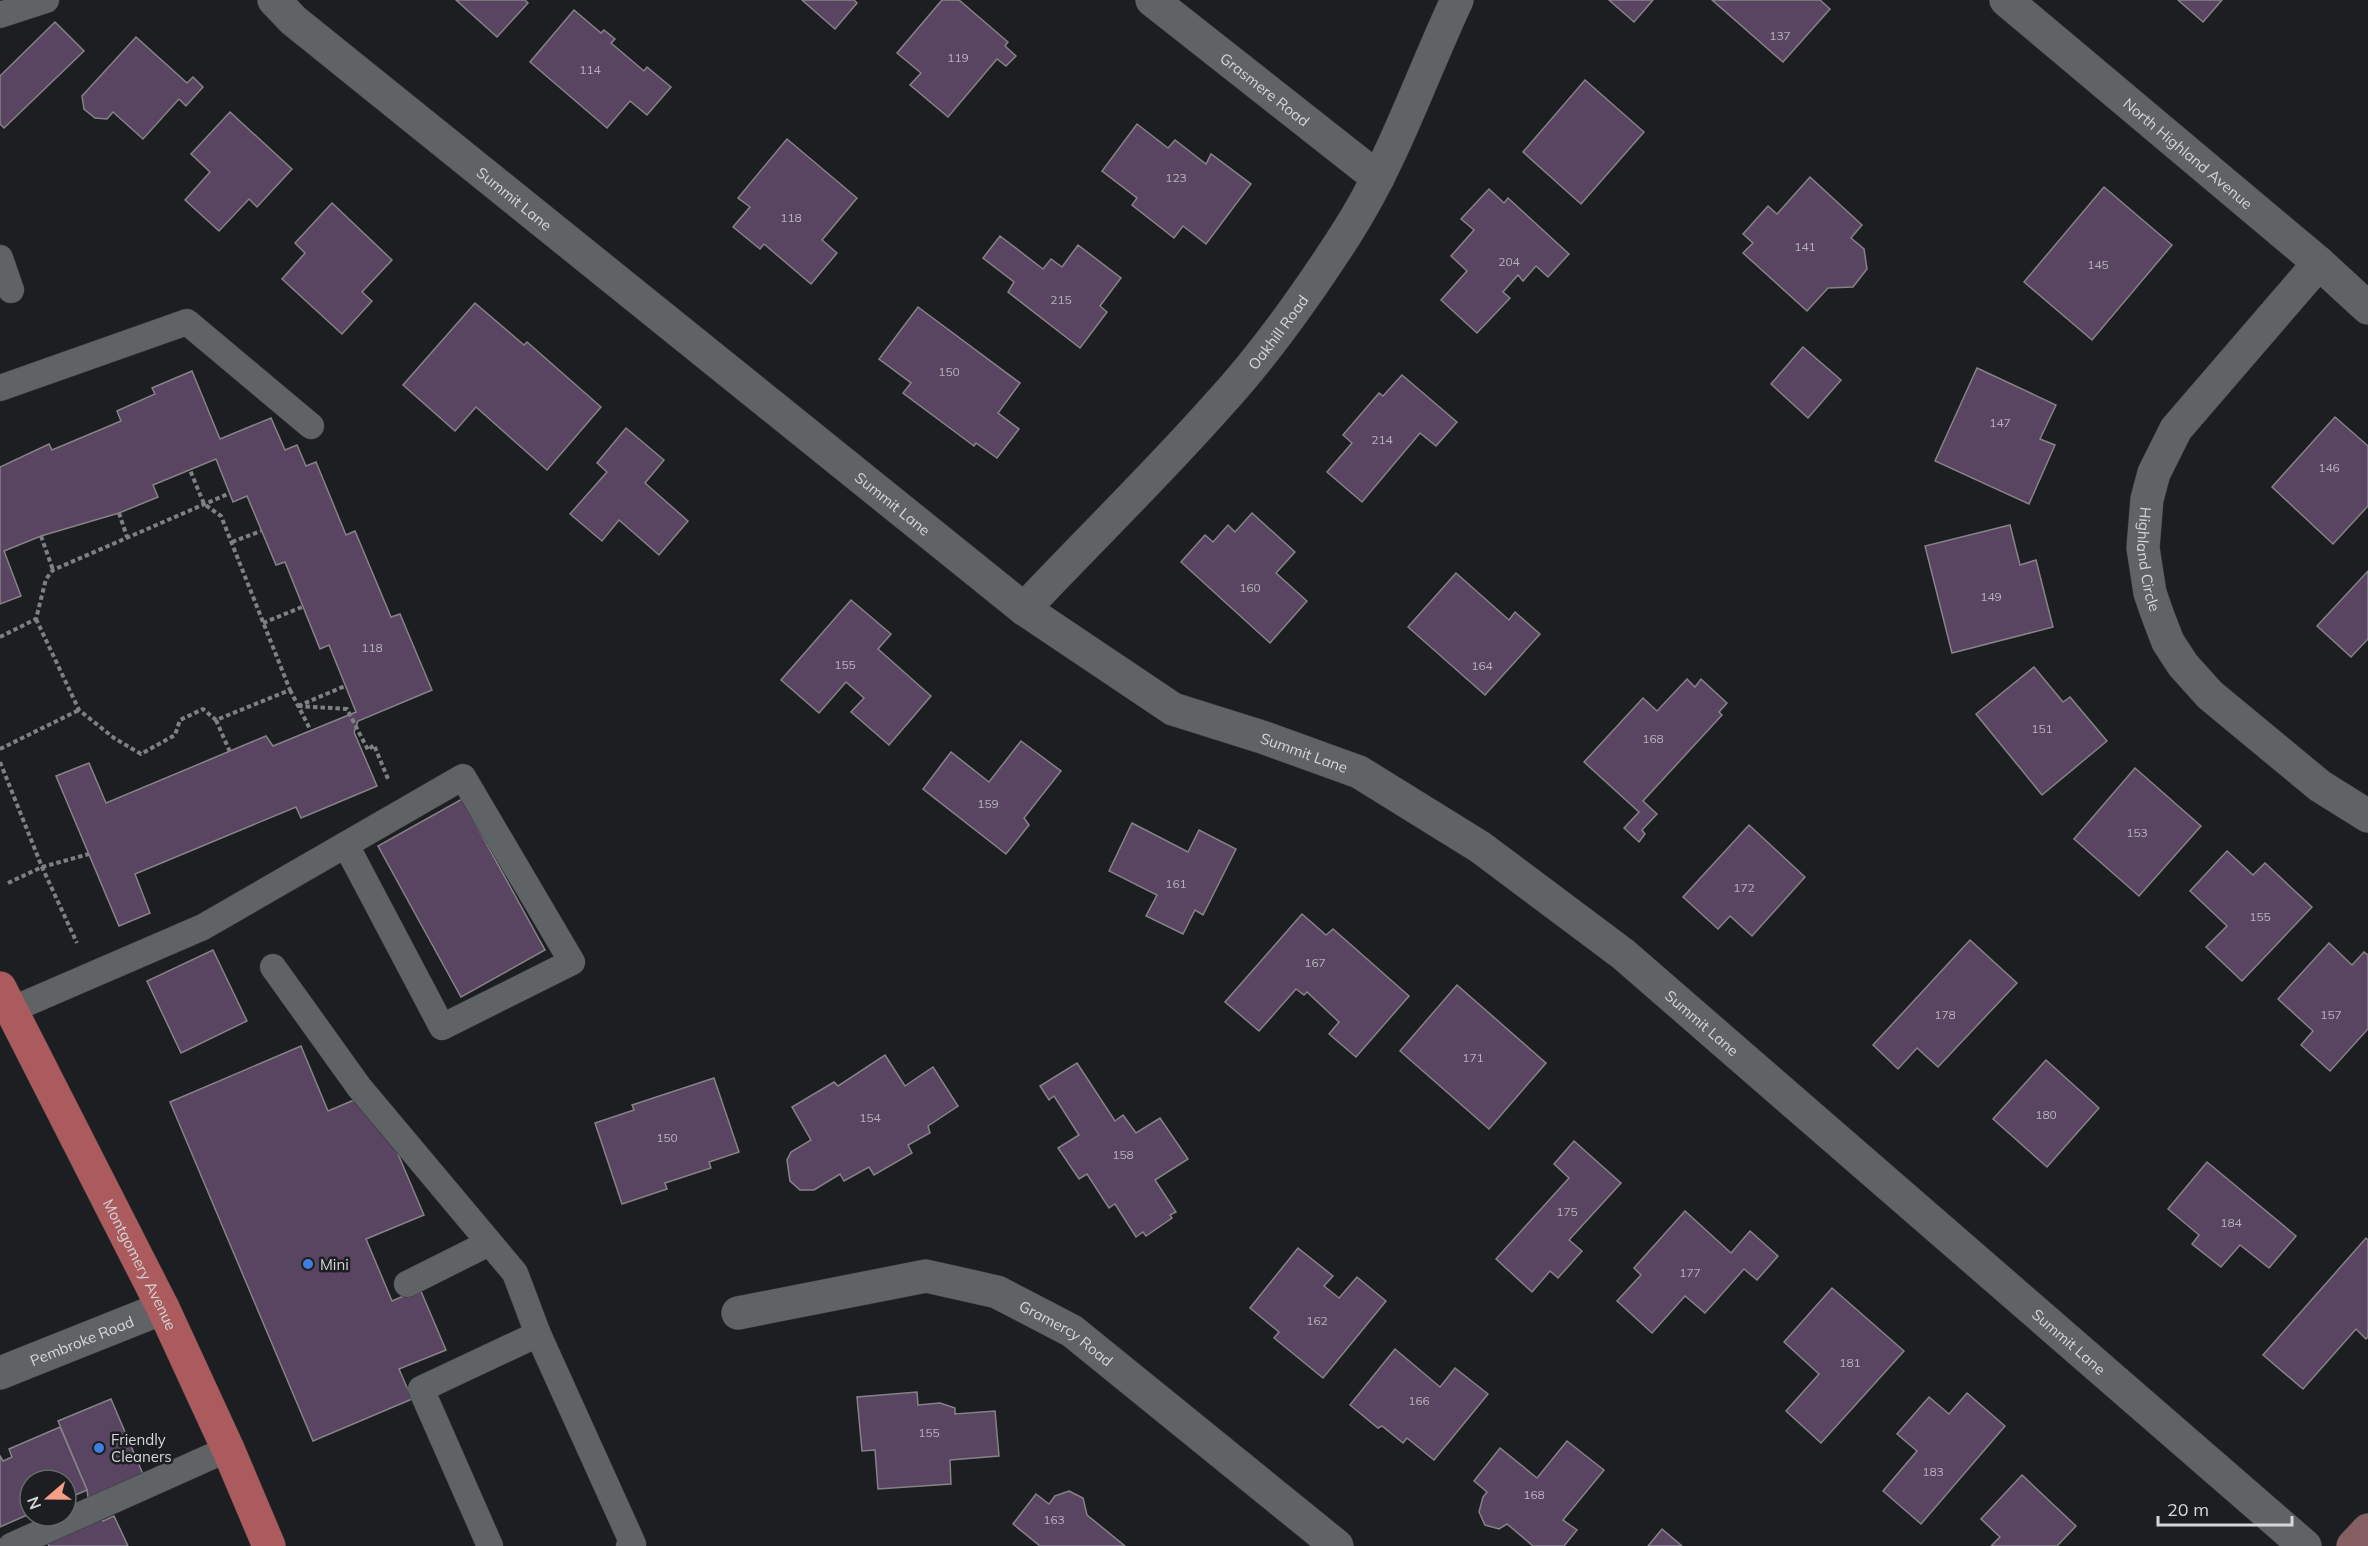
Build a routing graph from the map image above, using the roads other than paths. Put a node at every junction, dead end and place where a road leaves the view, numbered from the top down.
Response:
1 (46, 0) edge
2 (274, 0) edge
3 (1152, 0) edge
4 (1457, 0) edge
5 (2006, 0) edge
6 (0, 15) edge
7 (1378, 178) junction
8 (0, 258) edge
9 (2319, 263) junction
10 (11, 290) dead end
11 (2368, 308) edge
12 (0, 388) edge
13 (311, 426) dead end
14 (1024, 609) junction
15 (2368, 816) edge
16 (346, 845) junction
17 (273, 967) dead end
18 (6, 999) edge
19 (489, 1243) junction
20 (407, 1284) dead end
21 (163, 1308) junction
22 (738, 1313) dead end
23 (538, 1334) junction
24 (0, 1373) edge
25 (228, 1449) junction
26 (2368, 1530) edge
27 (10, 1546) edge
28 (269, 1546) edge
29 (490, 1546) edge
30 (629, 1546) edge
31 (1337, 1546) edge
32 (2305, 1546) edge
33 (2354, 1546) edge

1 - 6 lane
2 - 14 street, Summit Lane
3 - 7 street, Grasmere Road
4 - 7 street, Oakhill Road
5 - 9 street, North Highland Avenue
7 - 14 street, Oakhill Road
8 - 10 lane
9 - 11 street, North Highland Avenue
9 - 15 street, Highland Circle
12 - 13 lane
14 - 32 street, Summit Lane
16 - 16 lane
16 - 18 lane
17 - 19 lane
18 - 21 main road, Montgomery Avenue
19 - 20 lane
19 - 23 lane
21 - 24 street, Pembroke Road
21 - 25 main road, Montgomery Avenue
22 - 31 street, Gramercy Road
23 - 29 lane
23 - 30 lane
25 - 27 lane
25 - 28 main road, Montgomery Avenue
26 - 33 main road

